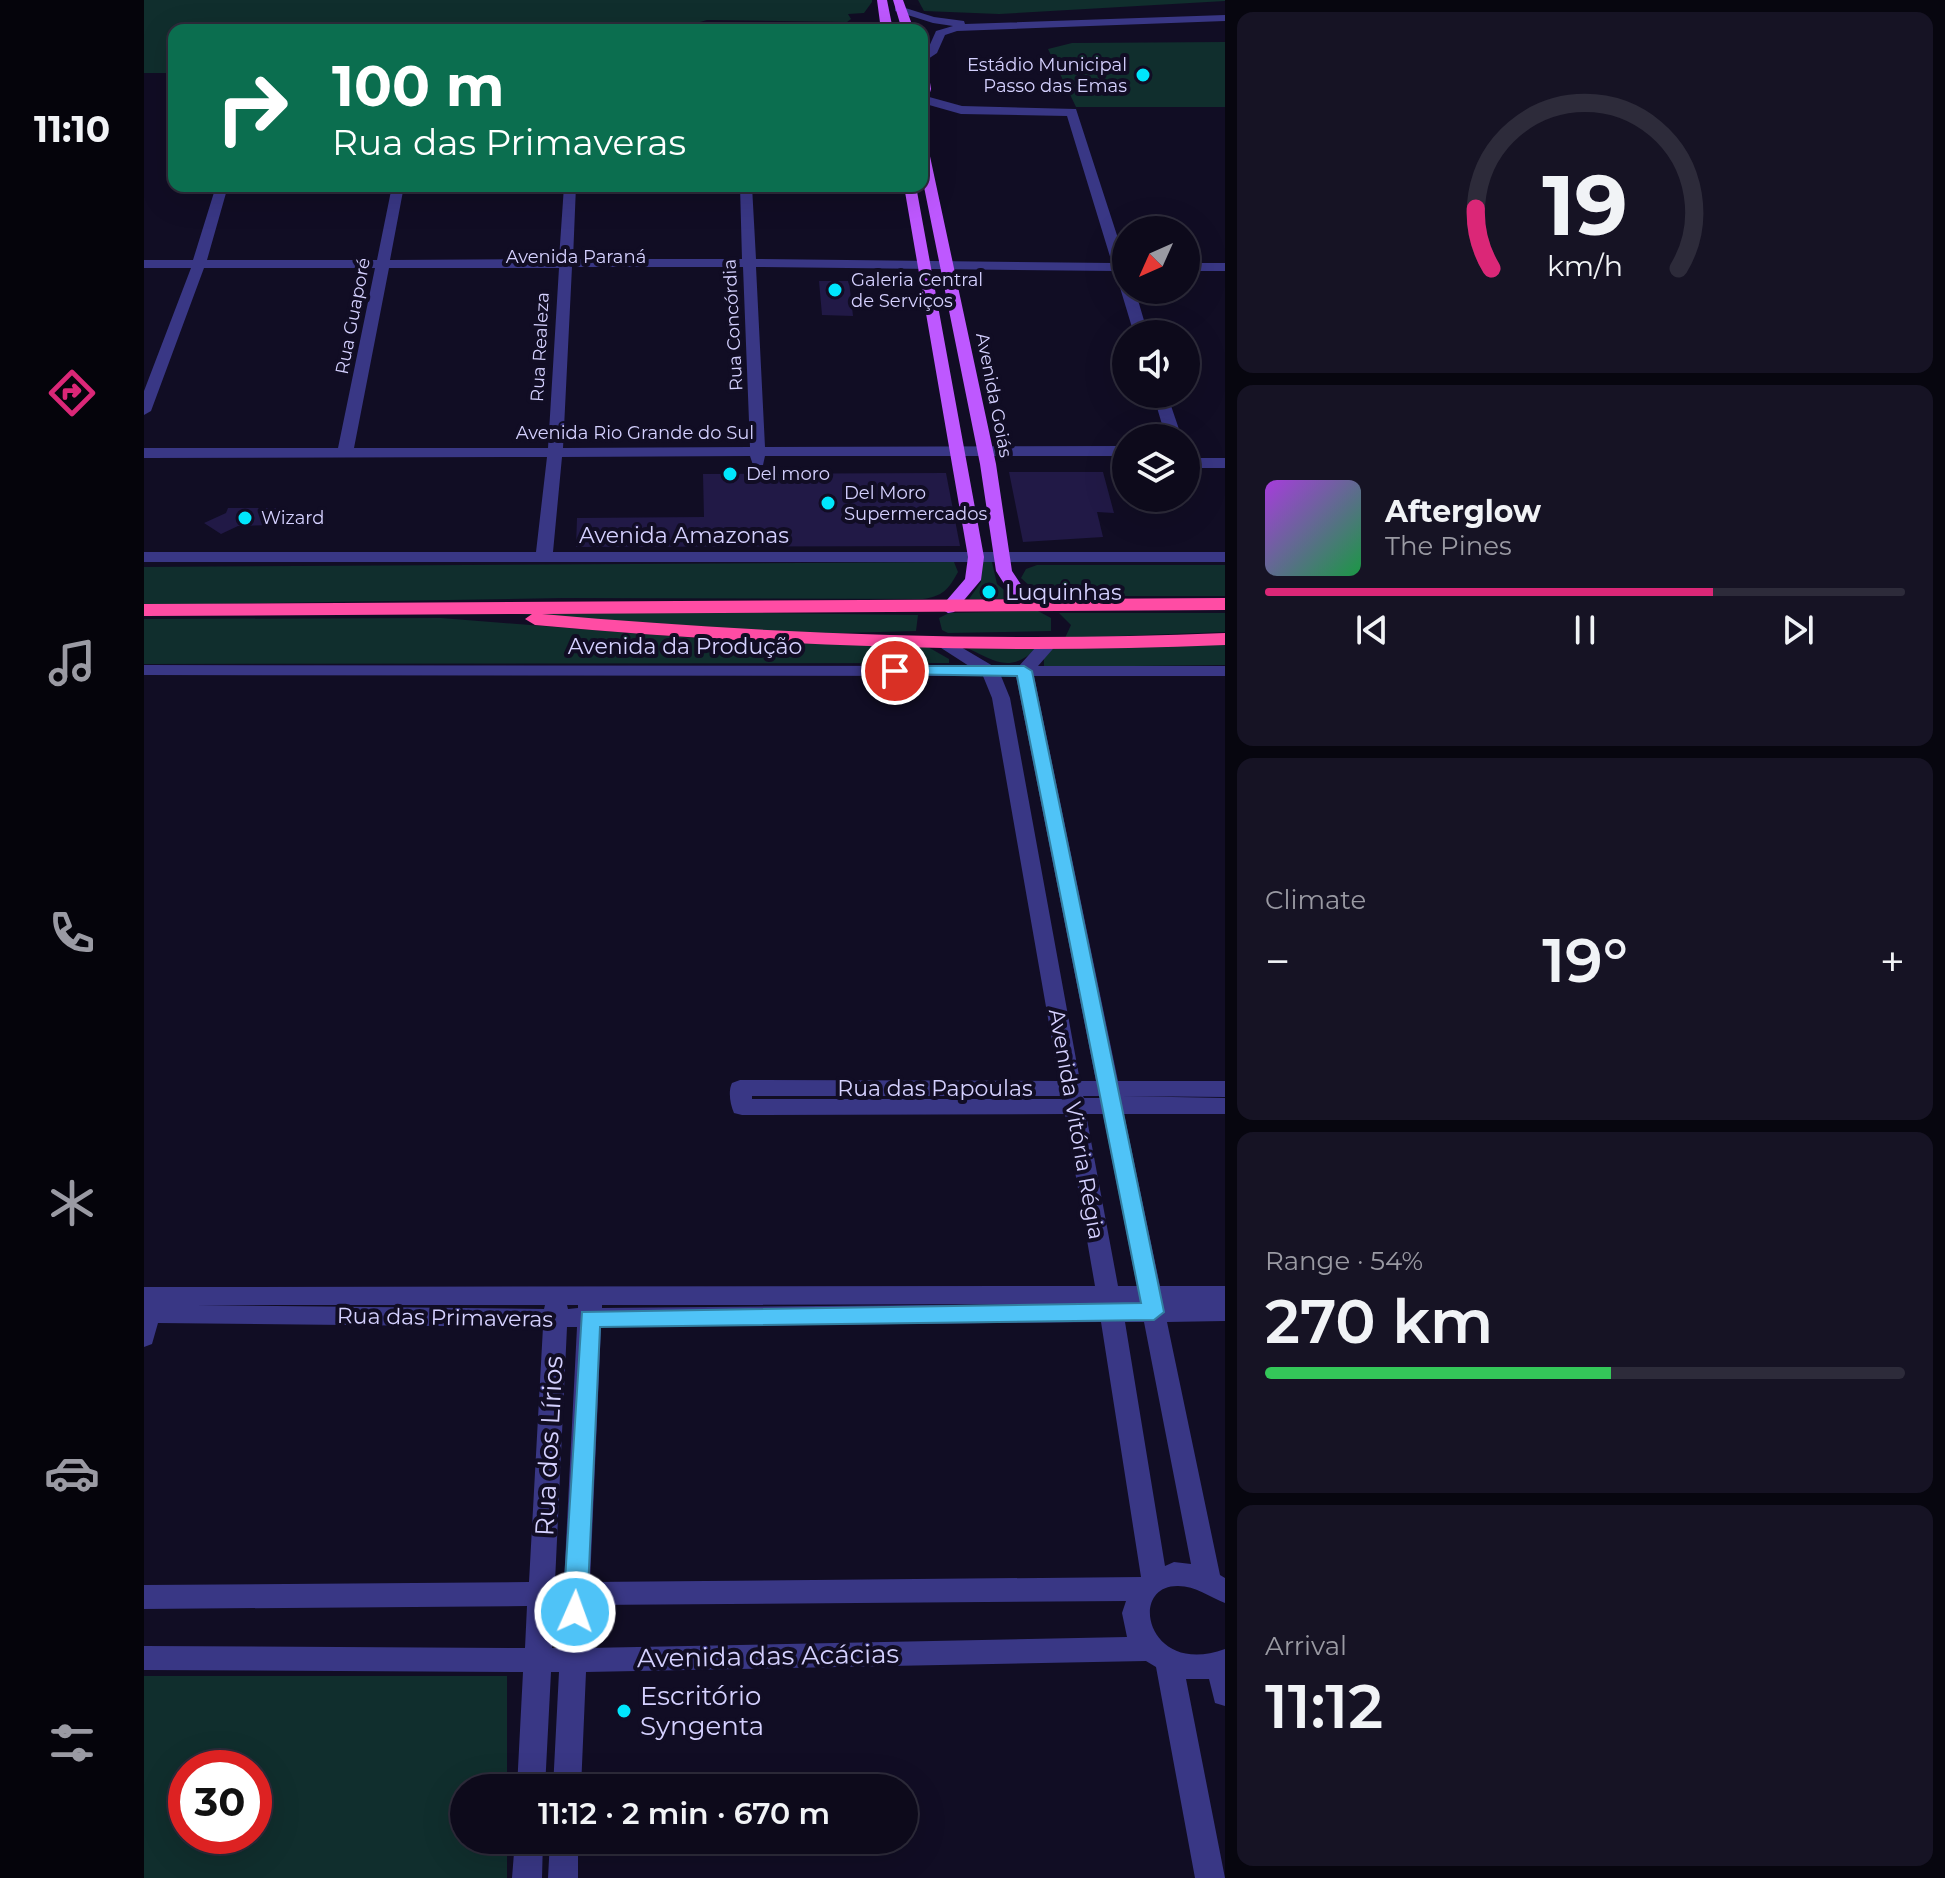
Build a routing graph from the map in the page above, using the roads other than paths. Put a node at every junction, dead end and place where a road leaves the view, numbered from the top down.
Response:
1 (882, 0) edge
2 (898, 4) edge
3 (1225, 18) edge
4 (886, 24) edge
5 (906, 24) edge
6 (988, 25) junction
7 (928, 55) edge
8 (928, 101) edge
9 (928, 174) edge
10 (220, 192) edge
11 (397, 192) edge
12 (570, 192) edge
13 (746, 192) edge
14 (911, 192) edge
15 (1112, 234) edge
16 (144, 264) edge
17 (1112, 267) edge
18 (1200, 267) edge
19 (1225, 267) edge
20 (925, 268) junction
21 (380, 269) junction
22 (565, 269) junction
23 (750, 269) junction
24 (949, 269) junction
25 (197, 270) junction
26 (144, 275) edge
27 (144, 411) edge
28 (1112, 452) edge
29 (1200, 452) edge
30 (1225, 452) edge
31 (144, 453) edge
32 (345, 453) junction
33 (960, 457) junction
34 (986, 457) junction
35 (554, 458) junction
36 (758, 458) junction
37 (144, 462) edge
38 (1112, 463) edge
39 (1200, 463) edge
40 (1225, 463) edge
41 (144, 557) edge
42 (544, 557) junction
43 (976, 557) junction
44 (1001, 557) junction
45 (1225, 557) edge
46 (1225, 604) edge
47 (405, 607) junction
48 (1041, 607) junction
49 (948, 608) junction
50 (144, 610) edge
51 (1225, 639) edge
52 (944, 642) junction
53 (1050, 642) junction
54 (144, 670) edge
55 (990, 671) junction
56 (1024, 671) junction
57 (1225, 671) edge
58 (1225, 1089) edge
59 (1072, 1097) junction
60 (1110, 1097) junction
61 (741, 1098) dead end
62 (1225, 1106) edge
63 (1225, 1295) edge
64 (1110, 1303) junction
65 (1152, 1303) junction
66 (556, 1307) junction
67 (590, 1307) junction
68 (146, 1311) edge
69 (1225, 1312) edge
70 (1148, 1584) junction
71 (1220, 1587) edge
72 (541, 1596) junction
73 (576, 1596) junction
74 (144, 1597) edge
75 (1160, 1655) junction
76 (144, 1658) edge
77 (538, 1658) junction
78 (573, 1660) junction
79 (1222, 1663) edge
80 (1225, 1694) edge
81 (532, 1774) edge
82 (568, 1774) edge
83 (528, 1854) edge
84 (564, 1854) edge
85 (527, 1878) edge
86 (563, 1878) edge
87 (1210, 1878) edge

1 - 4 main road
2 - 5 main road
2 - 6 street
3 - 6 street
6 - 7 street
8 - 15 street
9 - 24 main road, Avenida Goiás
10 - 25 street
11 - 21 street, Rua Guaporé
12 - 22 street, Rua Realeza
13 - 23 street, Rua Concórdia
14 - 20 main road
16 - 25 street, Avenida Paraná
17 - 24 street, Avenida Paraná
18 - 19 street
20 - 23 street, Avenida Paraná
20 - 24 street, Avenida Paraná
20 - 33 main road
21 - 22 street, Avenida Paraná
21 - 25 street, Avenida Paraná
21 - 32 street, Rua Guaporé
22 - 23 street, Avenida Paraná
22 - 35 street, Rua Realeza
23 - 36 street, Rua Concórdia
24 - 34 main road, Avenida Goiás
25 - 26 street, Avenida Paraná
25 - 27 street
28 - 34 street, Avenida Rio Grande do Sul
29 - 30 street
31 - 32 street, Avenida Rio Grande do Sul
32 - 35 street, Avenida Rio Grande do Sul
33 - 34 street, Avenida Rio Grande do Sul
33 - 36 street, Avenida Rio Grande do Sul
33 - 43 main road
34 - 38 street, Avenida Rio Grande do Sul
34 - 44 main road, Avenida Goiás
35 - 36 street, Avenida Rio Grande do Sul
35 - 37 street, Avenida Rio Grande do Sul
35 - 42 street, Rua Realeza
39 - 40 street
41 - 42 street, Avenida Amazonas
42 - 43 street, Avenida Amazonas
43 - 44 street, Avenida Amazonas
43 - 49 main road
44 - 45 street, Avenida Amazonas
44 - 48 main road
46 - 48 highway
47 - 49 highway
47 - 50 highway
47 - 52 highway
48 - 49 highway
48 - 53 highway
49 - 52 highway
51 - 53 highway
52 - 53 highway
52 - 55 street
53 - 56 street
54 - 55 street, Avenida da Produção
55 - 56 street, Avenida da Produção
55 - 59 street, Avenida Vitória Régia
56 - 57 street, Avenida da Produção
56 - 60 street, Avenida Vitória Régia
58 - 60 street, Rua das Papoulas
59 - 60 street, Rua das Papoulas
59 - 61 street, Rua das Papoulas
59 - 64 street, Avenida Vitória Régia
60 - 62 street, Rua das Papoulas
60 - 65 street, Avenida Vitória Régia
63 - 65 street, Rua das Primaveras
64 - 65 street, Rua das Primaveras
64 - 67 street, Rua das Primaveras
64 - 70 street, Avenida Vitória Régia
65 - 69 street, Rua das Primaveras
65 - 71 street, Avenida Vitória Régia
66 - 67 street, Rua das Primaveras
66 - 68 street, Rua das Primaveras
66 - 72 street, Rua dos Lírios
67 - 73 street, Rua dos Lírios
70 - 71 street
70 - 73 street
70 - 75 street, Avenida Vitória Régia
72 - 73 street
72 - 74 street
72 - 77 street, Rua dos Lírios
73 - 78 street, Rua dos Lírios
75 - 78 street, Avenida das Acácias
75 - 79 street, Avenida das Acácias
75 - 87 street
76 - 77 street, Avenida das Acácias
77 - 78 street, Avenida das Acácias
77 - 81 street, Rua dos Lírios
78 - 82 street, Rua dos Lírios
79 - 80 street
83 - 85 street
84 - 86 street

